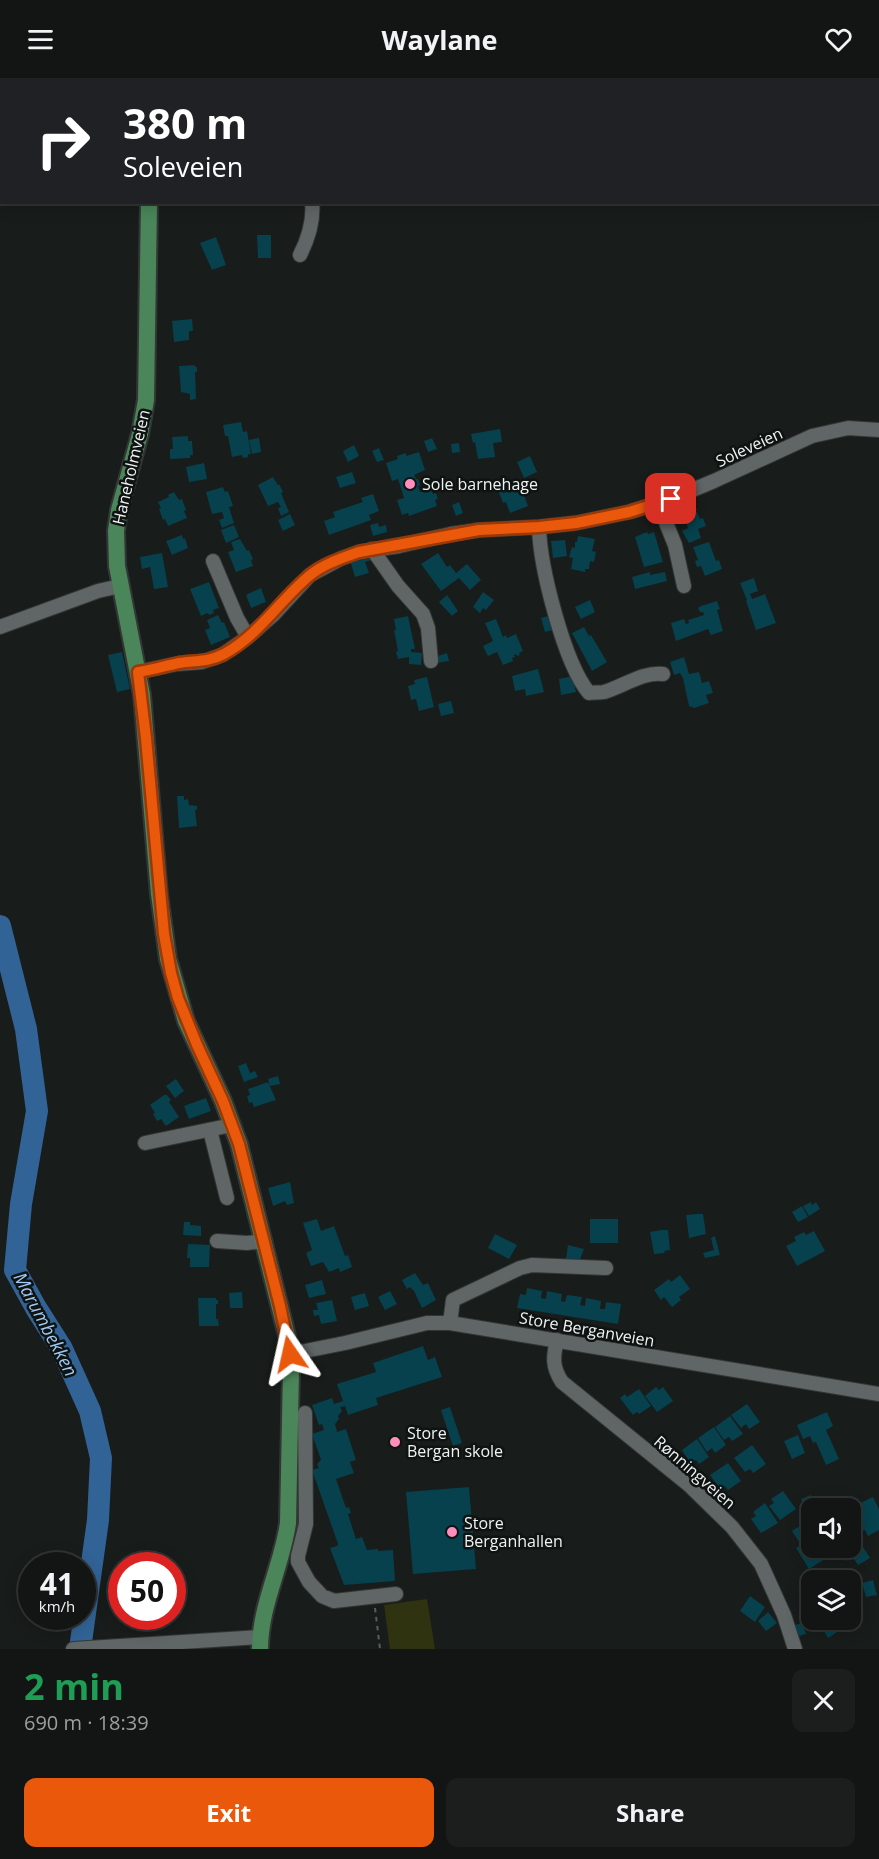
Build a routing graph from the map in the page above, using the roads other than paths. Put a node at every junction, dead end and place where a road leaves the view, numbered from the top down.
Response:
1 (149, 204) edge
2 (312, 204) edge
3 (300, 255) dead end
4 (879, 430) edge
5 (658, 503) junction
6 (539, 527) junction
7 (372, 549) junction
8 (213, 561) dead end
9 (120, 586) junction
10 (684, 586) dead end
11 (0, 627) edge
12 (248, 637) junction
13 (431, 661) dead end
14 (138, 672) junction
15 (663, 674) dead end
16 (232, 1125) junction
17 (210, 1130) junction
18 (145, 1143) dead end
19 (227, 1198) dead end
20 (217, 1241) dead end
21 (264, 1241) junction
22 (606, 1268) dead end
23 (450, 1323) junction
24 (557, 1340) junction
25 (290, 1354) junction
26 (879, 1395) edge
27 (306, 1413) dead end
28 (297, 1429) junction
29 (292, 1548) junction
30 (396, 1594) dead end
31 (260, 1643) edge
32 (73, 1649) edge
33 (795, 1649) edge

1 - 9 main road, Haneholmveien
2 - 3 street
4 - 5 street, Soleveien
5 - 6 street, Soleveien
5 - 10 street
6 - 7 street, Soleveien
6 - 15 street
7 - 12 street, Soleveien
7 - 13 street
8 - 12 street
9 - 11 street
9 - 14 main road, Haneholmveien
12 - 14 street, Soleveien
14 - 16 main road, Haneholmveien
16 - 17 street
16 - 21 main road, Haneholmveien
17 - 18 street
17 - 19 street
20 - 21 street
21 - 25 main road, Haneholmveien
22 - 23 street
23 - 24 street, Store Berganveien
23 - 25 street, Store Berganveien
24 - 26 street, Store Berganveien
24 - 33 street, Rønningveien
25 - 28 main road, Haneholmveien
27 - 28 street, Haneholmveien
28 - 29 main road, Haneholmveien
29 - 30 street, Haneholmveien
29 - 31 main road, Haneholmveien
31 - 32 street

